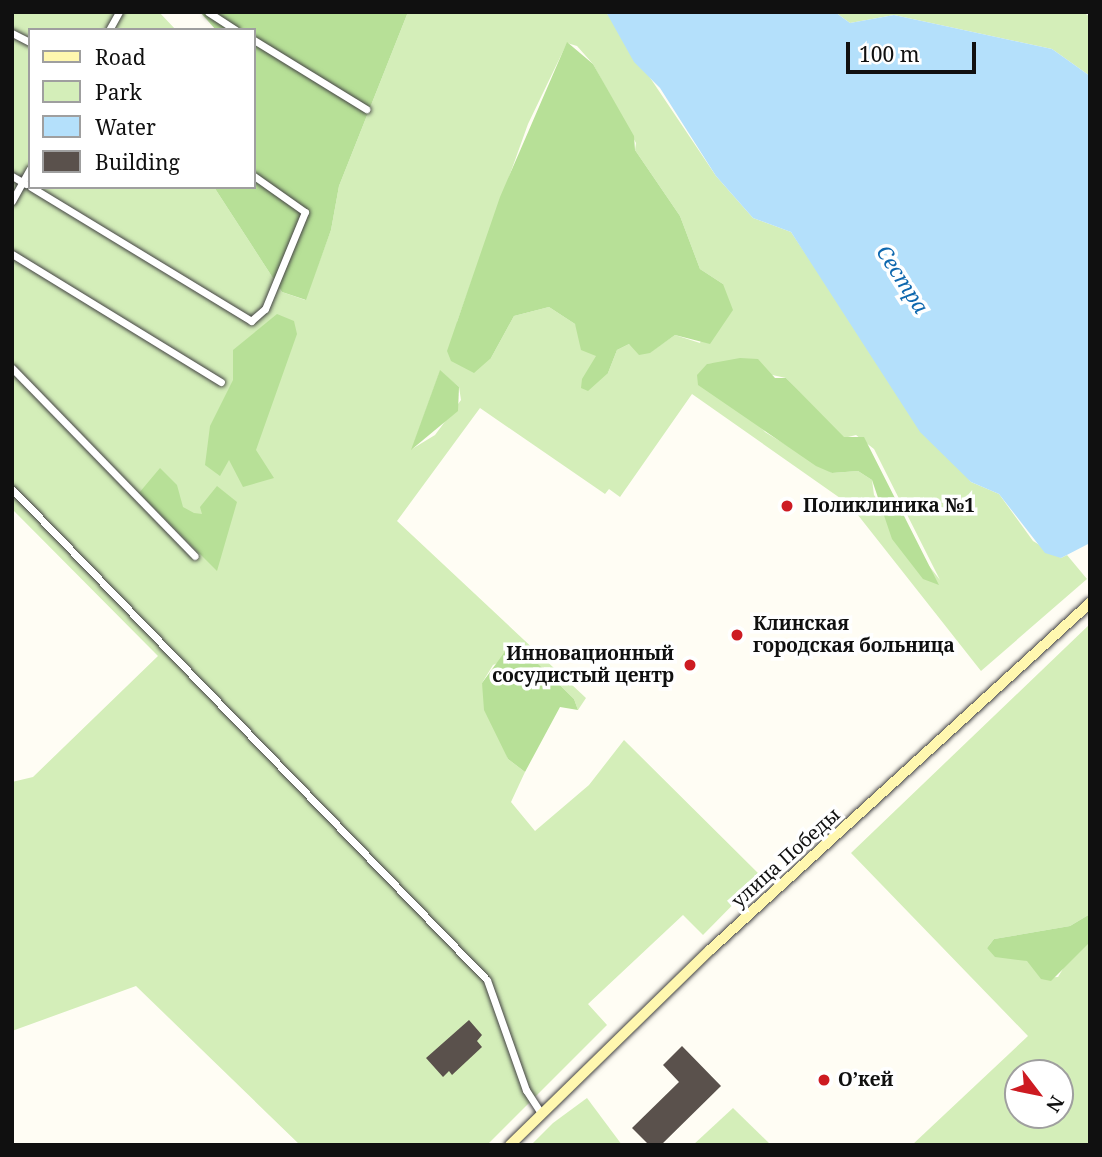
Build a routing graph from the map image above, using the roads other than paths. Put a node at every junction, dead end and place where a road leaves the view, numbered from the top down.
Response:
1 (119, 12) edge
2 (208, 12) edge
3 (110, 28) edge
4 (233, 28) edge
5 (12, 33) edge
6 (28, 41) edge
7 (256, 41) edge
8 (366, 109) dead end
9 (12, 176) edge
10 (256, 177) edge
11 (28, 185) edge
12 (35, 189) edge
13 (12, 201) edge
14 (12, 254) edge
15 (12, 368) edge
16 (221, 382) dead end
17 (12, 489) edge
18 (195, 556) dead end
19 (1090, 603) edge
20 (541, 1113) junction
21 (510, 1145) edge

1 - 3 street
2 - 4 street
5 - 6 street
7 - 8 street
9 - 11 street
10 - 12 street
11 - 13 street
14 - 16 street
15 - 18 street
17 - 20 street
19 - 20 street, улица Победы
20 - 21 street, улица Победы

